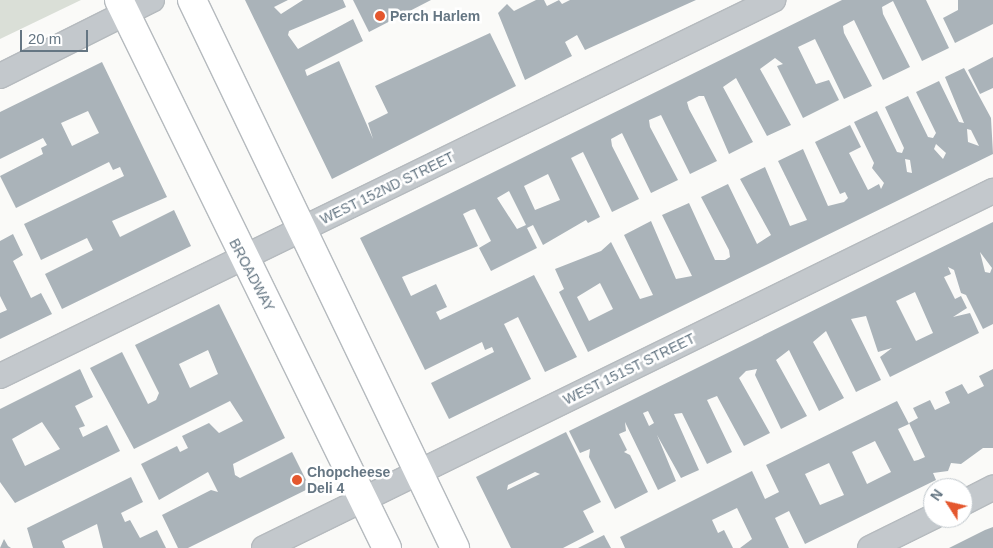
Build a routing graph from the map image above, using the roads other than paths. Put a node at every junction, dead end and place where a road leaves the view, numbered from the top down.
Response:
1 (152, 0) edge
2 (192, 0) edge
3 (773, 0) edge
4 (122, 6) edge
5 (0, 76) edge
6 (993, 191) edge
7 (304, 228) junction
8 (242, 257) junction
9 (0, 376) edge
10 (418, 472) junction
11 (993, 488) edge
12 (973, 498) edge
13 (364, 499) junction
14 (923, 523) edge
15 (264, 548) edge
16 (388, 548) edge
17 (454, 548) edge
18 (870, 548) edge

1 - 4 street
2 - 7 main road
3 - 7 street, WEST 152ND STREET
4 - 5 street
4 - 8 main road, BROADWAY
6 - 10 street, WEST 151ST STREET
7 - 8 street, WEST 152ND STREET
7 - 10 main road
8 - 9 street, WEST 152ND STREET
8 - 13 main road, BROADWAY
10 - 13 street, WEST 151ST STREET
10 - 17 main road
11 - 12 street
13 - 15 street, WEST 151ST STREET
13 - 16 main road, BROADWAY
14 - 18 street

